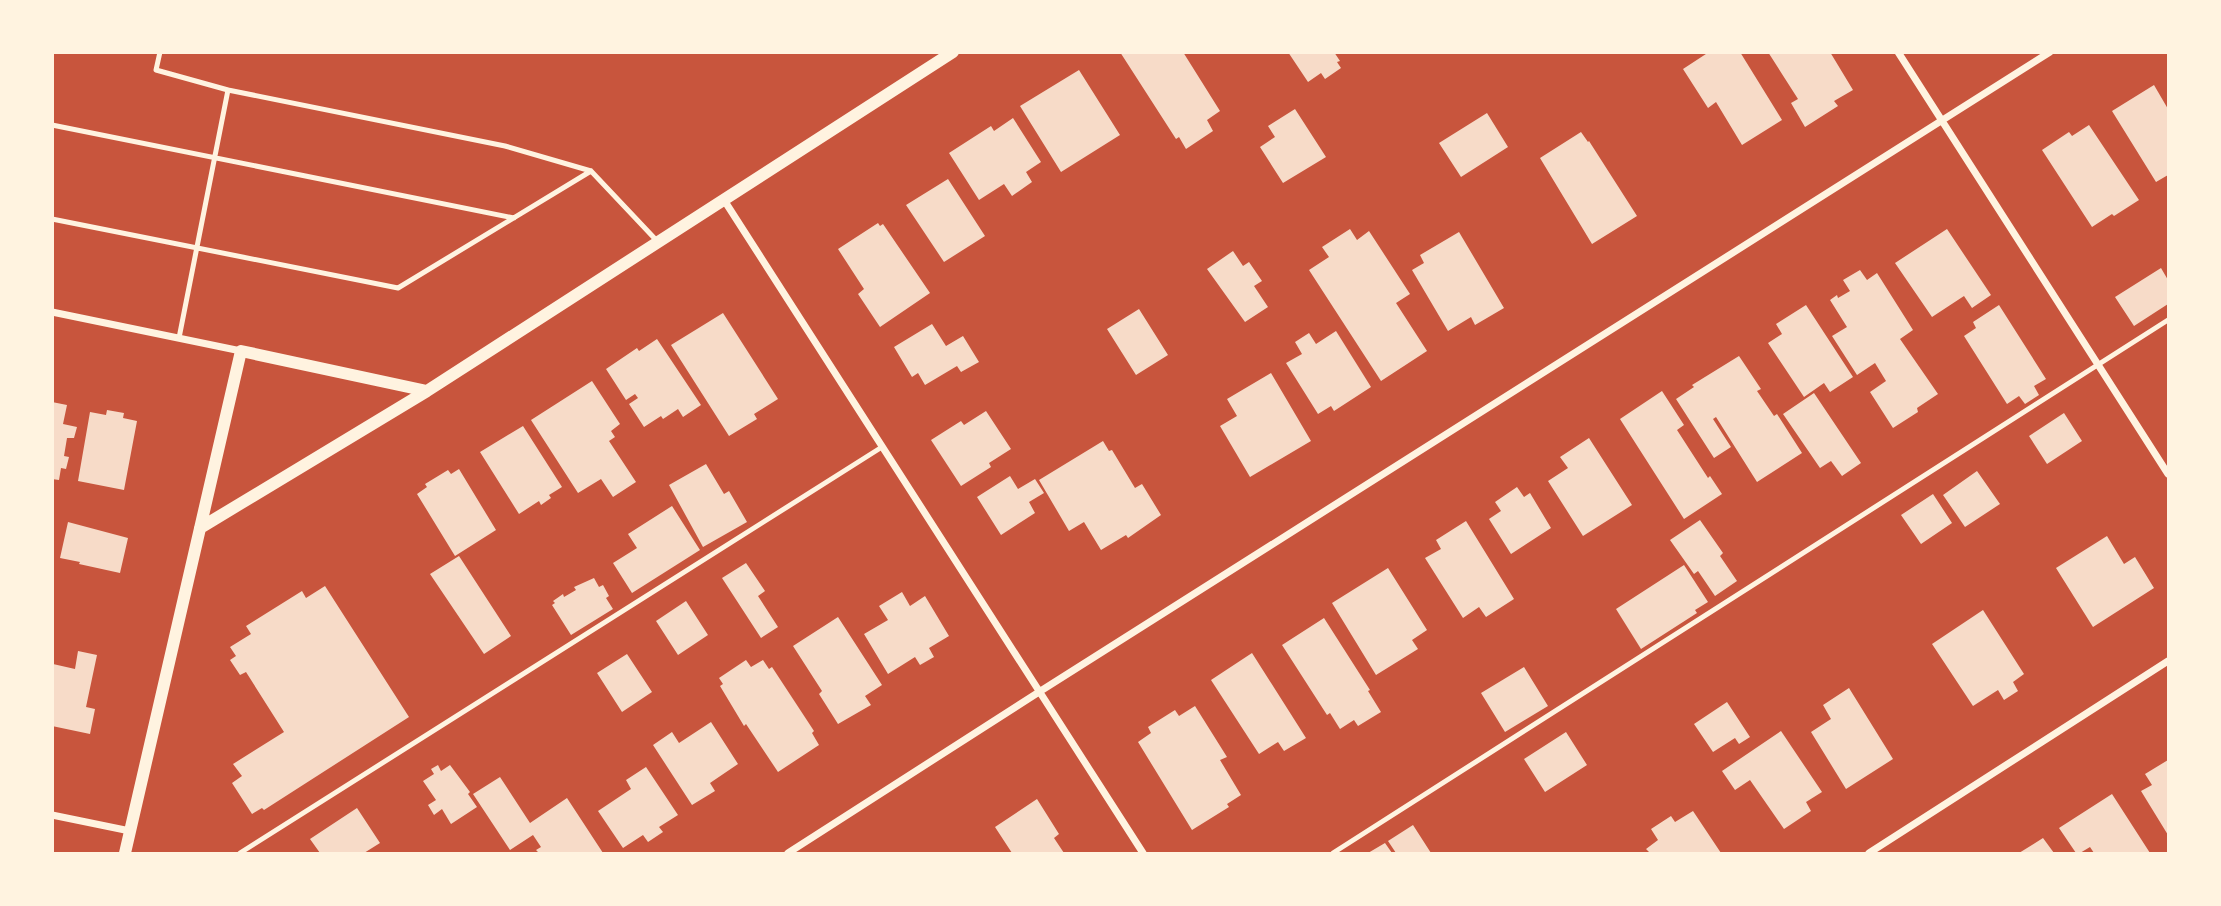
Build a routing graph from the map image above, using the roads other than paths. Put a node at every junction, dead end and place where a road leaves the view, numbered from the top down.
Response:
1 (160, 52) edge
2 (953, 52) edge
3 (1898, 52) edge
4 (2049, 52) edge
5 (228, 90) junction
6 (1942, 121) junction
7 (52, 125) edge
8 (214, 158) junction
9 (591, 171) junction
10 (724, 200) junction
11 (514, 218) junction
12 (52, 219) edge
13 (658, 242) junction
14 (197, 248) junction
15 (52, 312) edge
16 (2168, 320) edge
17 (179, 338) junction
18 (241, 351) junction
19 (2098, 365) junction
20 (427, 391) junction
21 (882, 447) junction
22 (2168, 474) edge
23 (200, 528) junction
24 (2168, 661) edge
25 (1039, 692) junction
26 (52, 815) edge
27 (130, 831) junction
28 (125, 853) edge
29 (240, 853) edge
30 (788, 853) edge
31 (1143, 853) edge
32 (1333, 853) edge
33 (1869, 853) edge

1 - 5 lane
2 - 10 street
3 - 6 street
4 - 6 street
5 - 8 lane
5 - 9 lane
6 - 19 street
6 - 25 street
7 - 8 lane
8 - 11 lane
8 - 14 lane
9 - 11 lane
9 - 13 lane
10 - 13 street
10 - 21 street
11 - 14 lane
12 - 14 lane
13 - 20 street
14 - 17 lane
15 - 17 street
16 - 19 lane
17 - 18 street
18 - 20 street
18 - 23 street
19 - 22 street
19 - 32 lane
20 - 23 street
21 - 25 street
21 - 29 lane
23 - 27 street
24 - 33 street
25 - 30 street
25 - 31 street
26 - 27 street
27 - 28 street

